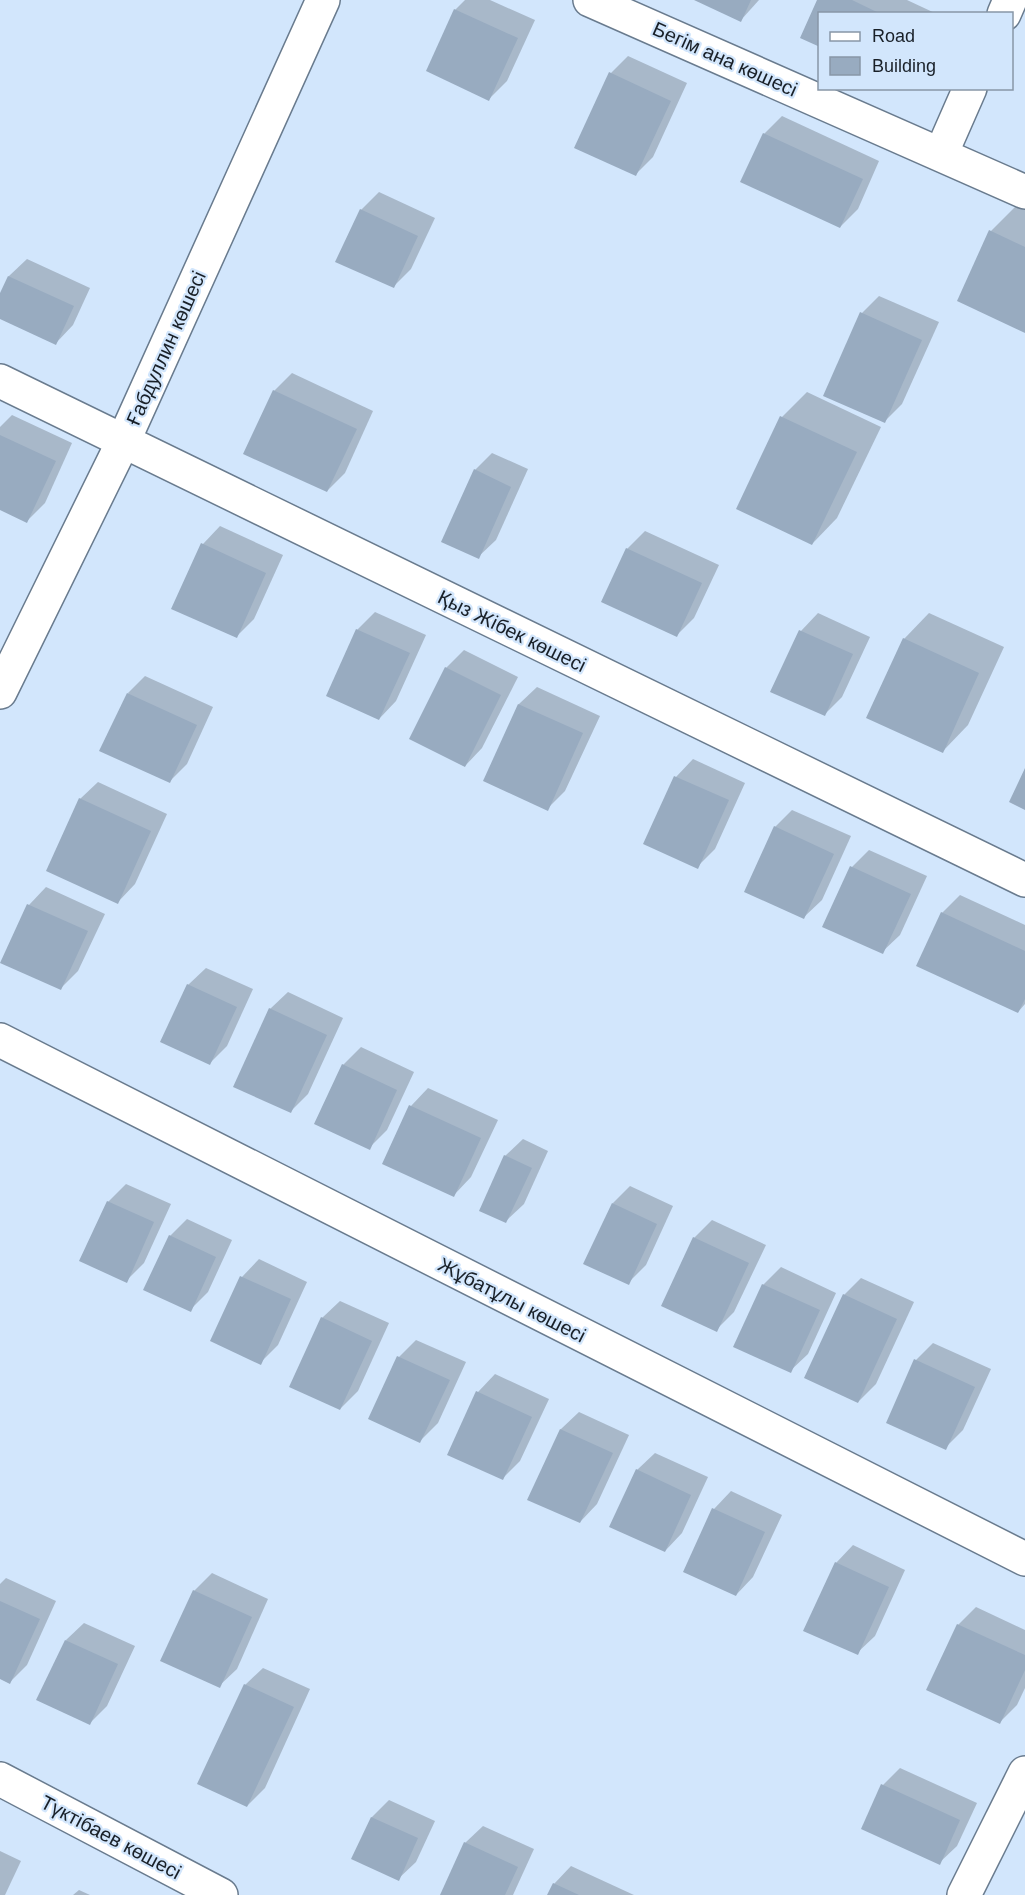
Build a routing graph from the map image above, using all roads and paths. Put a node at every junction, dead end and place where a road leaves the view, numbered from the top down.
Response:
1 (323, 0) edge
2 (590, 0) edge
3 (969, 90) edge
4 (941, 154) junction
5 (1025, 192) edge
6 (0, 381) edge
7 (123, 442) junction
8 (0, 692) edge
9 (1025, 880) edge
10 (0, 1040) edge
11 (1025, 1559) edge
12 (1025, 1773) edge
13 (0, 1779) edge
14 (221, 1895) edge
15 (964, 1895) edge

1 - 7 street, Ғабдуллин көшесі
2 - 4 street, Бегім ана көшесі
3 - 4 street
4 - 5 street, Бегім ана көшесі
6 - 7 street, Қыз Жібек көшесі
7 - 8 street, Ғабдуллин көшесі
7 - 9 street, Қыз Жібек көшесі
10 - 11 street, Жұбатұлы көшесі
12 - 15 street
13 - 14 street, Түктібаев көшесі

